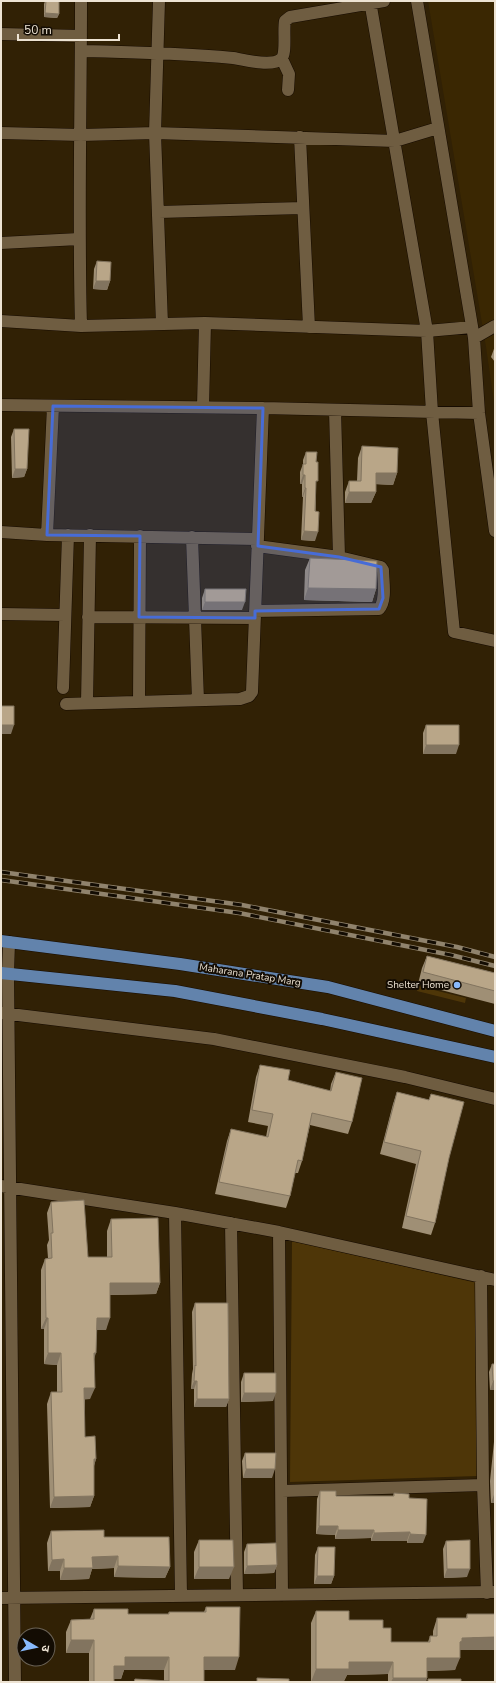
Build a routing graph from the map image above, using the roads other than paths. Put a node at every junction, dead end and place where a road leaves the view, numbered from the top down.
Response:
1 (81, 1) edge
2 (159, 1) edge
3 (384, 1) edge
4 (417, 1) edge
5 (370, 2) edge
6 (1, 34) edge
7 (81, 36) junction
8 (81, 51) junction
9 (157, 53) junction
10 (282, 59) junction
11 (288, 90) dead end
12 (438, 128) junction
13 (1, 133) edge
14 (155, 133) junction
15 (81, 135) junction
16 (300, 137) junction
17 (395, 141) junction
18 (303, 208) junction
19 (159, 212) junction
20 (79, 239) junction
21 (1, 243) edge
22 (1, 321) edge
23 (205, 323) junction
24 (162, 324) junction
25 (81, 326) junction
26 (495, 326) edge
27 (309, 327) junction
28 (427, 331) junction
29 (473, 332) junction
30 (1, 405) edge
31 (53, 406) junction
32 (203, 408) junction
33 (263, 408) junction
34 (335, 410) junction
35 (432, 412) junction
36 (479, 413) junction
37 (495, 531) edge
38 (1, 532) edge
39 (47, 535) junction
40 (68, 535) junction
41 (90, 535) junction
42 (140, 536) junction
43 (192, 537) junction
44 (258, 542) junction
45 (339, 557) junction
46 (1, 614) edge
47 (255, 614) junction
48 (65, 615) junction
49 (88, 617) junction
50 (140, 617) junction
51 (194, 618) junction
52 (495, 642) edge
53 (63, 688) dead end
54 (198, 700) junction
55 (139, 702) junction
56 (87, 703) junction
57 (66, 704) dead end
58 (5, 941) edge
59 (5, 973) edge
60 (5, 1013) edge
61 (495, 1031) edge
62 (495, 1057) edge
63 (495, 1099) edge
64 (5, 1186) edge
65 (175, 1213) junction
66 (231, 1223) junction
67 (279, 1232) junction
68 (481, 1276) junction
69 (495, 1280) edge
70 (483, 1485) junction
71 (282, 1491) junction
72 (491, 1592) edge
73 (237, 1595) junction
74 (282, 1595) junction
75 (181, 1596) junction
76 (1, 1598) edge
77 (14, 1598) junction
78 (14, 1682) edge

1 - 7 street
2 - 9 street
3 - 5 street
4 - 12 street
5 - 10 street
5 - 17 street
6 - 7 street
7 - 8 street
8 - 9 street
8 - 15 street
9 - 10 street
9 - 14 street
10 - 11 street
12 - 17 street
12 - 29 street
13 - 15 street
14 - 15 street
14 - 16 street
14 - 19 street
15 - 20 street
16 - 17 street
16 - 18 street
17 - 28 street
18 - 19 street
18 - 27 street
19 - 24 street
20 - 21 street
20 - 25 street
22 - 25 street
23 - 24 street
23 - 27 street
23 - 32 street
24 - 25 street
26 - 29 street
27 - 28 street
28 - 29 street
28 - 35 street
29 - 36 street
30 - 31 street
31 - 32 street
31 - 39 street
32 - 33 street
33 - 34 street
33 - 44 street
34 - 35 street
34 - 45 street
35 - 36 street
35 - 52 street
36 - 37 street
38 - 39 street
39 - 40 street
40 - 41 street
40 - 48 street
41 - 42 street
41 - 49 street
42 - 43 street
42 - 50 street
43 - 44 street
43 - 51 street
44 - 45 street
44 - 47 street
45 - 47 street
46 - 48 street
47 - 51 street
47 - 54 street
48 - 53 street
49 - 50 street
49 - 56 street
50 - 51 street
50 - 55 street
51 - 54 street
54 - 55 street
55 - 56 street
56 - 57 street
58 - 59 street
58 - 61 main road, Maharana Pratap Marg
59 - 60 street
59 - 62 main road
60 - 63 street
60 - 64 street
64 - 65 street
64 - 77 street
65 - 66 street
65 - 75 street
66 - 67 street
66 - 73 street
67 - 68 street
67 - 71 street
68 - 69 street
68 - 70 street
70 - 71 street
70 - 72 street
71 - 74 street
72 - 74 street
73 - 74 street
73 - 75 street
75 - 77 street
76 - 77 street
77 - 78 street

